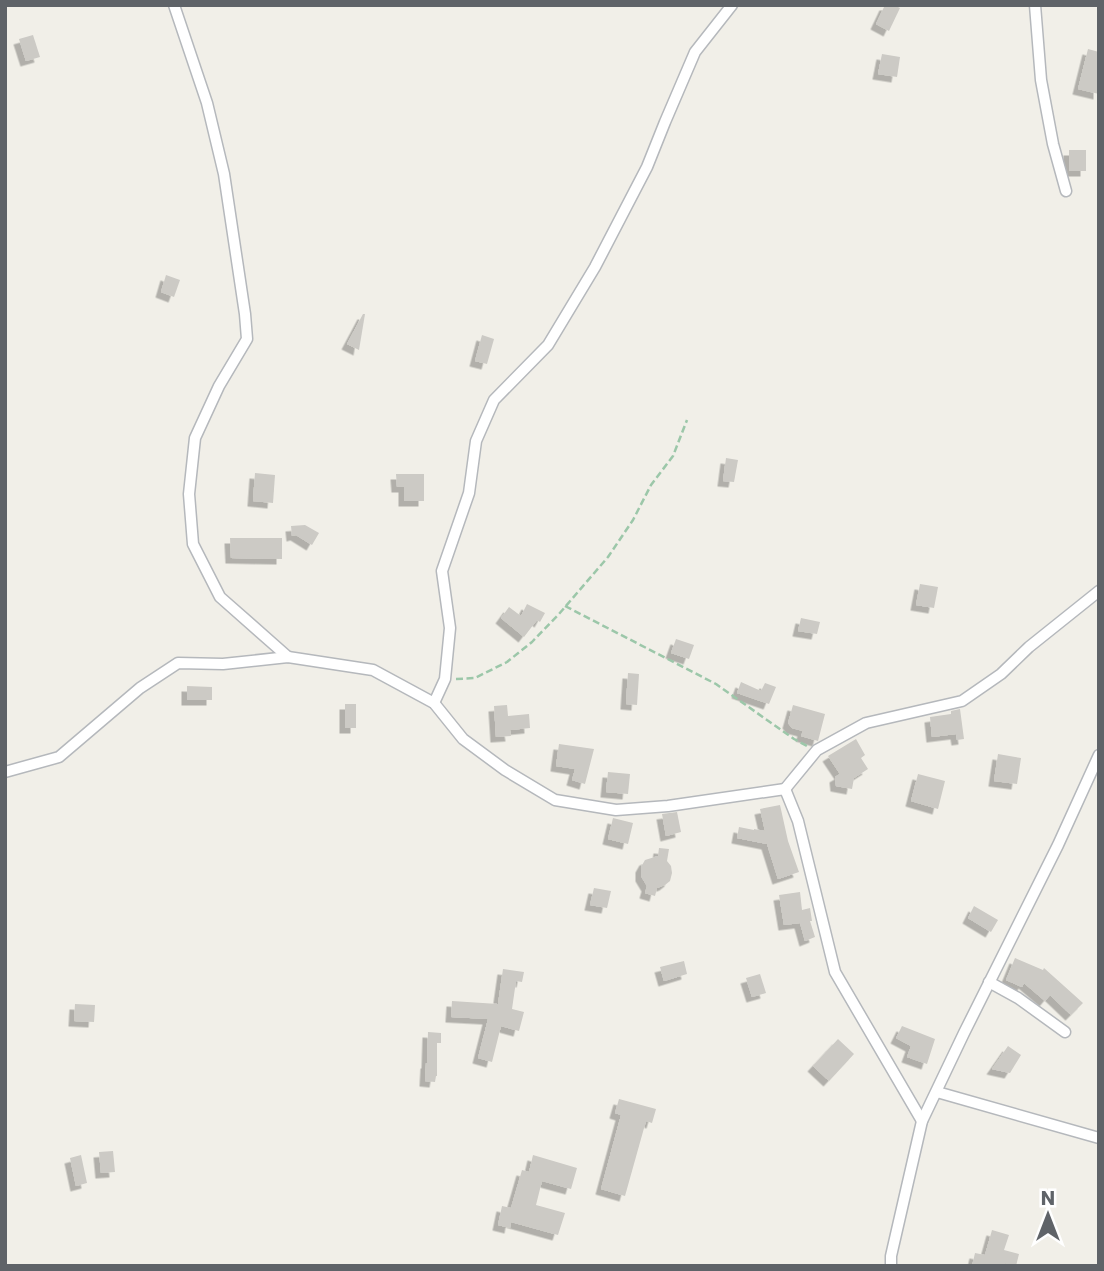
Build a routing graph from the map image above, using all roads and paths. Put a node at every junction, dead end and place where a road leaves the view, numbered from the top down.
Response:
1 (174, 5) edge
2 (732, 5) edge
3 (1035, 5) edge
4 (1066, 191) dead end
5 (687, 420) dead end
6 (1099, 591) edge
7 (565, 606) junction
8 (288, 657) junction
9 (445, 679) junction
10 (435, 703) junction
11 (817, 750) junction
12 (1099, 755) edge
13 (5, 772) edge
14 (785, 789) junction
15 (989, 982) junction
16 (1065, 1032) dead end
17 (937, 1092) junction
18 (922, 1121) junction
19 (1099, 1138) edge
20 (891, 1266) edge

1 - 8 street
2 - 9 street
3 - 4 street
5 - 7 path
6 - 11 street
7 - 9 path
7 - 11 path
8 - 10 street
8 - 13 street
9 - 10 street
10 - 14 street
11 - 14 street
12 - 15 street
14 - 18 street
15 - 16 street
15 - 17 street
17 - 18 street
17 - 19 street
18 - 20 street

